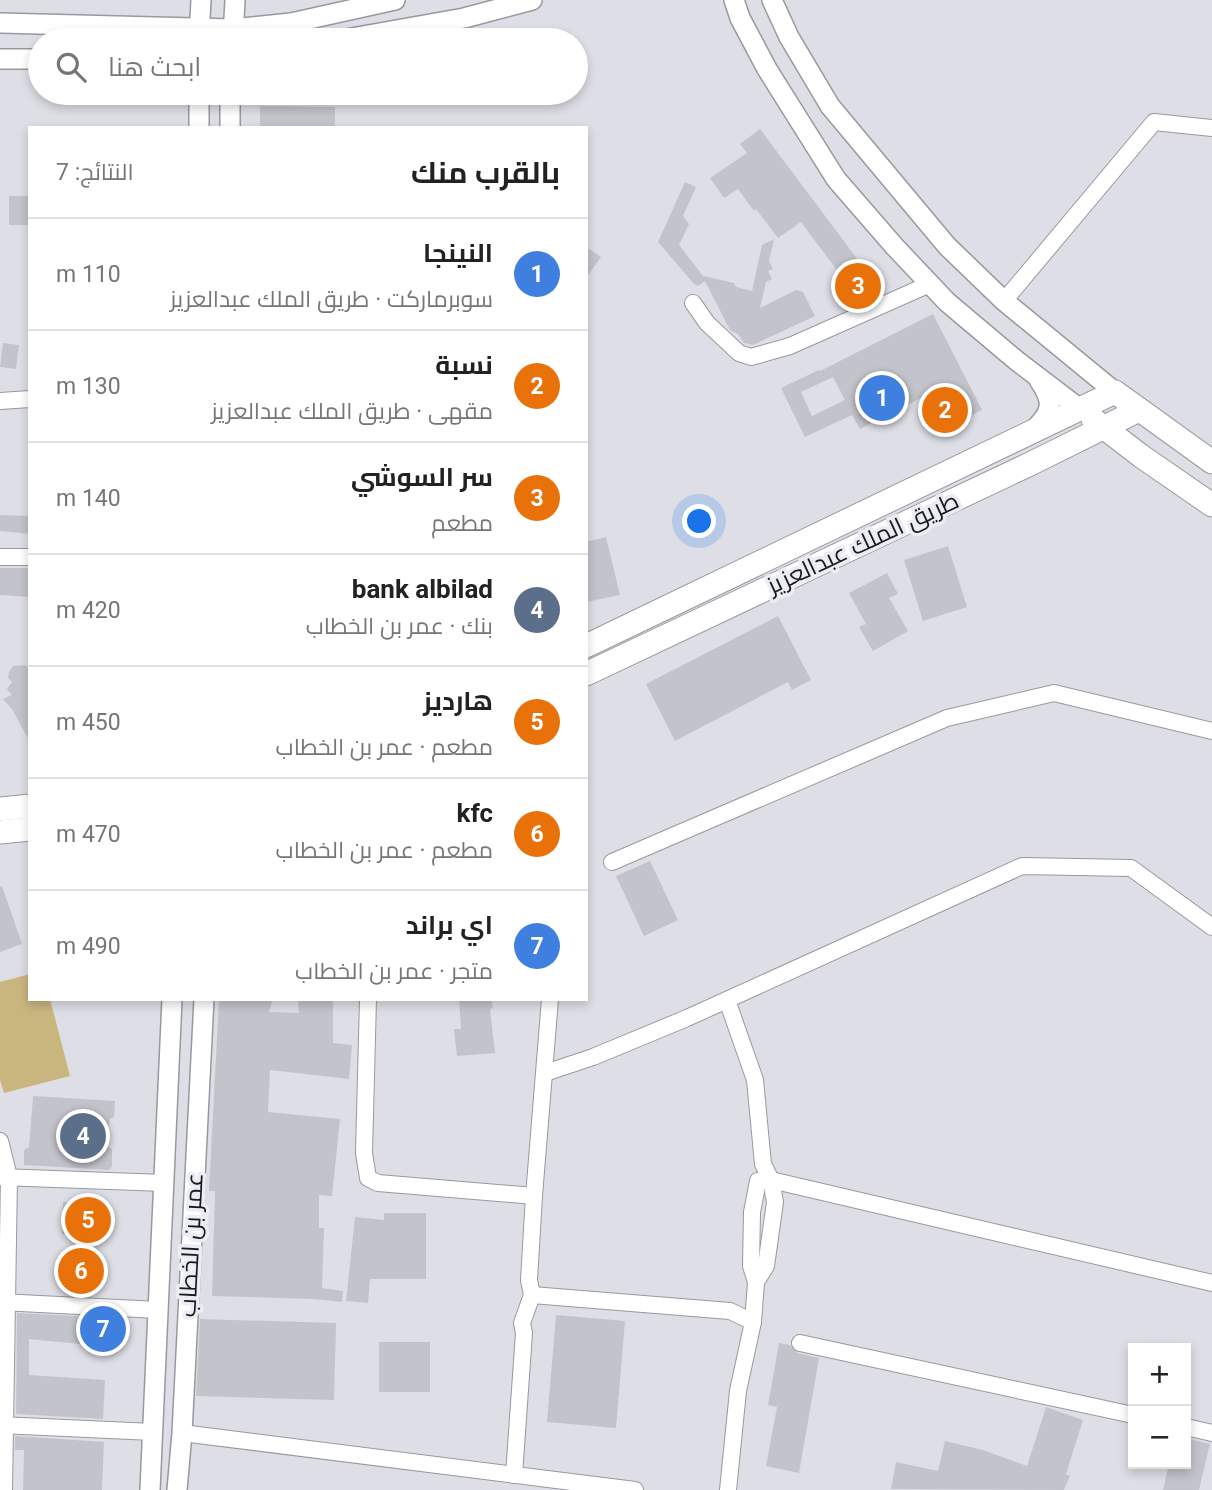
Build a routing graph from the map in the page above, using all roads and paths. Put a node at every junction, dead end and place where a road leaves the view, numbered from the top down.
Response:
1 (201, 0) edge
2 (234, 0) edge
3 (395, 0) edge
4 (532, 0) edge
5 (734, 0) edge
6 (772, 0) edge
7 (0, 23) edge
8 (91, 28) edge
9 (200, 28) edge
10 (233, 28) edge
11 (265, 28) edge
12 (408, 28) edge
13 (0, 58) edge
14 (28, 59) edge
15 (199, 105) edge
16 (230, 105) edge
17 (199, 126) edge
18 (230, 126) edge
19 (1212, 128) edge
20 (930, 284) junction
21 (1004, 301) junction
22 (694, 303) dead end
23 (1037, 376) junction
24 (1115, 392) junction
25 (28, 399) edge
26 (0, 401) edge
27 (1080, 409) junction
28 (1139, 410) junction
29 (1104, 428) junction
30 (1033, 431) junction
31 (1212, 462) edge
32 (1212, 505) edge
33 (0, 557) edge
34 (28, 557) edge
35 (588, 645) edge
36 (588, 673) edge
37 (1212, 731) edge
38 (28, 806) edge
39 (0, 809) edge
40 (28, 829) edge
41 (0, 832) edge
42 (612, 862) dead end
43 (1212, 926) edge
44 (727, 1000) junction
45 (173, 1001) edge
46 (204, 1001) edge
47 (368, 1001) edge
48 (550, 1001) edge
49 (545, 1073) junction
50 (0, 1141) edge
51 (5, 1177) edge
52 (771, 1180) junction
53 (164, 1183) junction
54 (534, 1196) junction
55 (1212, 1283) edge
56 (532, 1295) junction
57 (4, 1302) edge
58 (158, 1310) junction
59 (754, 1322) junction
60 (800, 1343) dead end
61 (1128, 1414) edge
62 (3, 1425) edge
63 (1191, 1428) edge
64 (153, 1432) junction
65 (182, 1433) junction
66 (1212, 1433) edge
67 (522, 1480) edge
68 (4, 1490) edge
69 (150, 1490) edge
70 (177, 1490) edge
71 (635, 1490) edge
72 (728, 1490) edge

1 - 9 street
2 - 10 street
3 - 11 street
4 - 12 street
5 - 20 street
6 - 21 street
7 - 8 street
13 - 14 street
15 - 17 street
16 - 18 street
19 - 21 street
20 - 22 street
20 - 23 street
21 - 24 street
23 - 27 street
23 - 30 street
24 - 27 main road, طريق الملك عبدالعزيز
24 - 28 main road
25 - 26 street
27 - 29 main road
27 - 30 main road, طريق الملك عبدالعزيز
28 - 29 main road, طريق الملك عبدالعزيز
28 - 31 main road
29 - 32 main road
29 - 36 main road, طريق الملك عبدالعزيز
30 - 35 main road, طريق الملك عبدالعزيز
33 - 34 street
37 - 42 street
38 - 39 main road
40 - 41 main road
43 - 44 street
44 - 49 street
44 - 52 street
45 - 53 street, عمر بن الخطاب
46 - 65 street, عمر بن الخطاب
47 - 54 street
48 - 49 street
49 - 54 street
50 - 51 street
51 - 53 street
51 - 57 street
52 - 55 street
52 - 59 street
53 - 58 street, عمر بن الخطاب
54 - 56 street
56 - 59 street
56 - 67 street
57 - 58 street
57 - 62 street
58 - 64 street, عمر بن الخطاب
59 - 72 street
60 - 61 street
62 - 64 street
62 - 68 street
63 - 66 street
64 - 69 street, عمر بن الخطاب
65 - 67 street
65 - 70 street, عمر بن الخطاب
67 - 71 street

